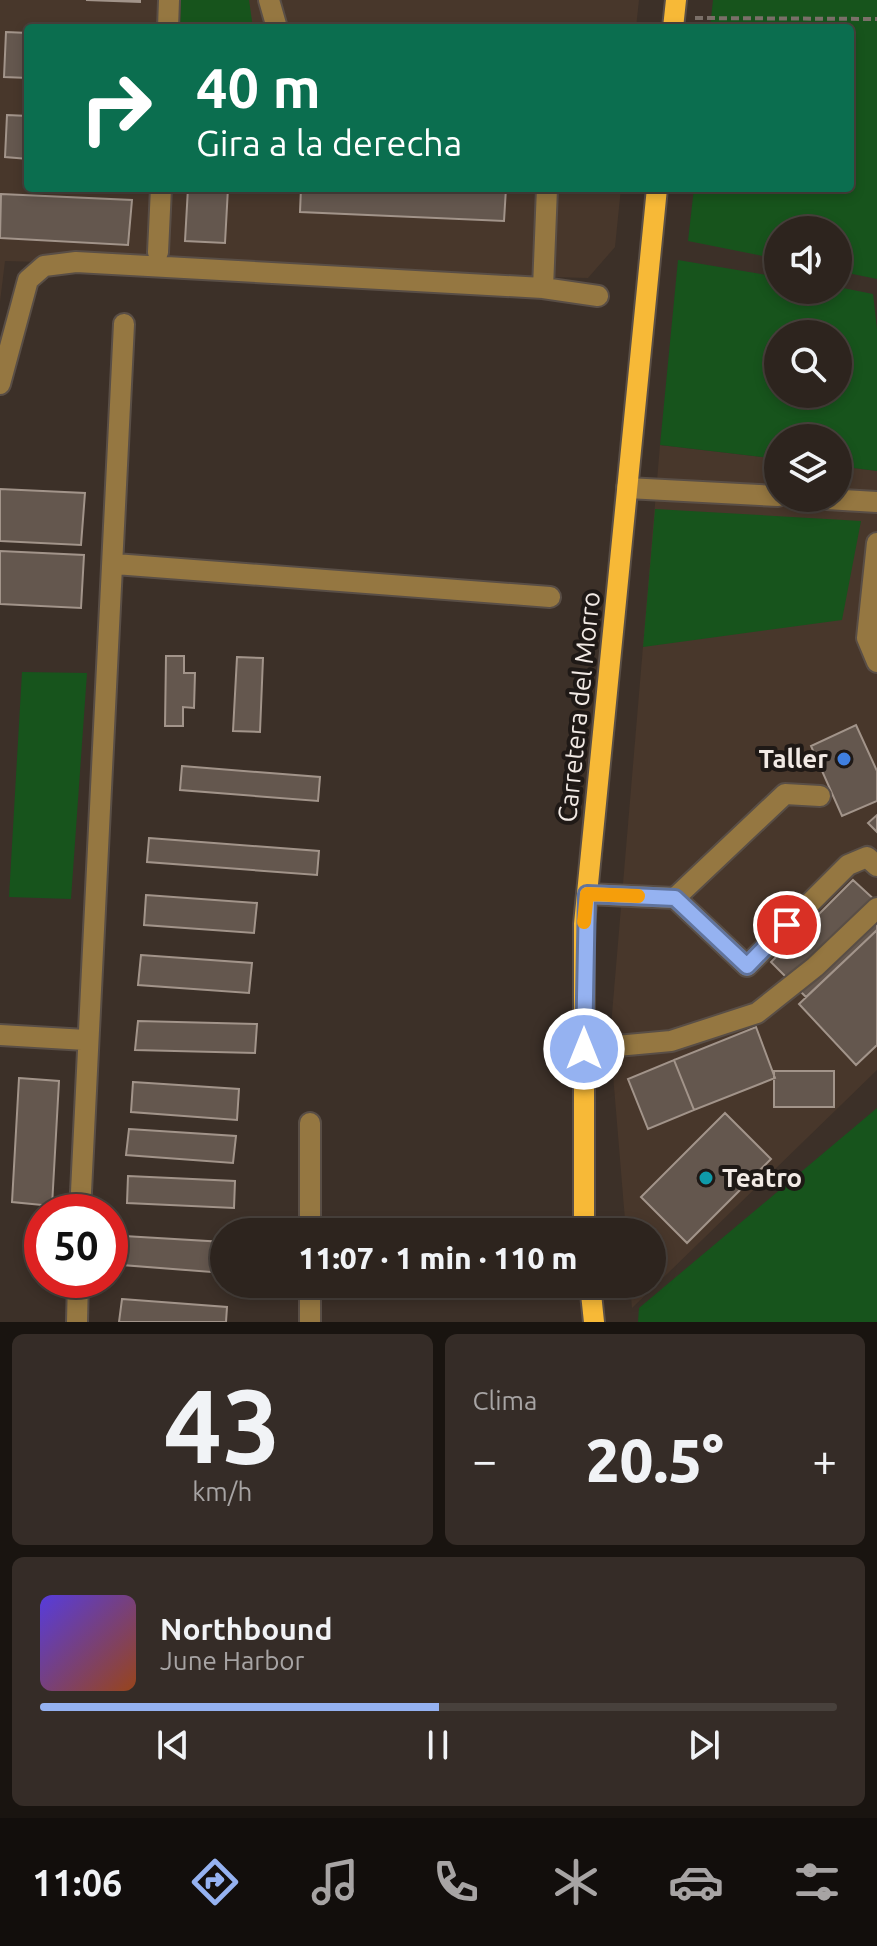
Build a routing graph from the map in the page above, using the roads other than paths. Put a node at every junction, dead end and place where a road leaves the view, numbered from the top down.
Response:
1 (169, 0) edge
2 (269, 0) edge
3 (168, 24) edge
4 (276, 24) edge
5 (161, 192) edge
6 (547, 192) edge
7 (657, 192) edge
8 (158, 252) dead end
9 (543, 288) junction
10 (598, 296) dead end
11 (124, 324) dead end
12 (0, 384) edge
13 (627, 488) junction
14 (764, 495) edge
15 (852, 501) edge
16 (877, 502) edge
17 (877, 543) edge
18 (115, 564) junction
19 (550, 597) dead end
20 (877, 662) edge
21 (820, 796) dead end
22 (877, 866) edge
23 (587, 894) junction
24 (675, 898) junction
25 (877, 908) edge
26 (0, 1035) edge
27 (86, 1040) junction
28 (584, 1049) junction
29 (310, 1123) dead end
30 (81, 1194) edge
31 (310, 1218) edge
32 (584, 1218) edge
33 (78, 1298) edge
34 (310, 1298) edge
35 (591, 1298) edge
36 (77, 1322) edge
37 (310, 1322) edge
38 (594, 1322) edge

1 - 3 lane
2 - 4 lane
5 - 8 lane
6 - 9 lane
7 - 13 main road, Carretera del Morro
9 - 10 lane
9 - 12 lane
11 - 18 lane
13 - 14 lane
13 - 23 main road, Carretera del Morro
15 - 16 lane
17 - 20 lane
18 - 19 lane
18 - 27 lane
21 - 24 lane
22 - 24 lane
23 - 24 lane
23 - 28 main road, Carretera del Morro
25 - 28 lane
26 - 27 lane
27 - 30 lane
28 - 32 main road, Carretera del Morro
29 - 31 lane
33 - 36 lane
34 - 37 lane
35 - 38 main road

